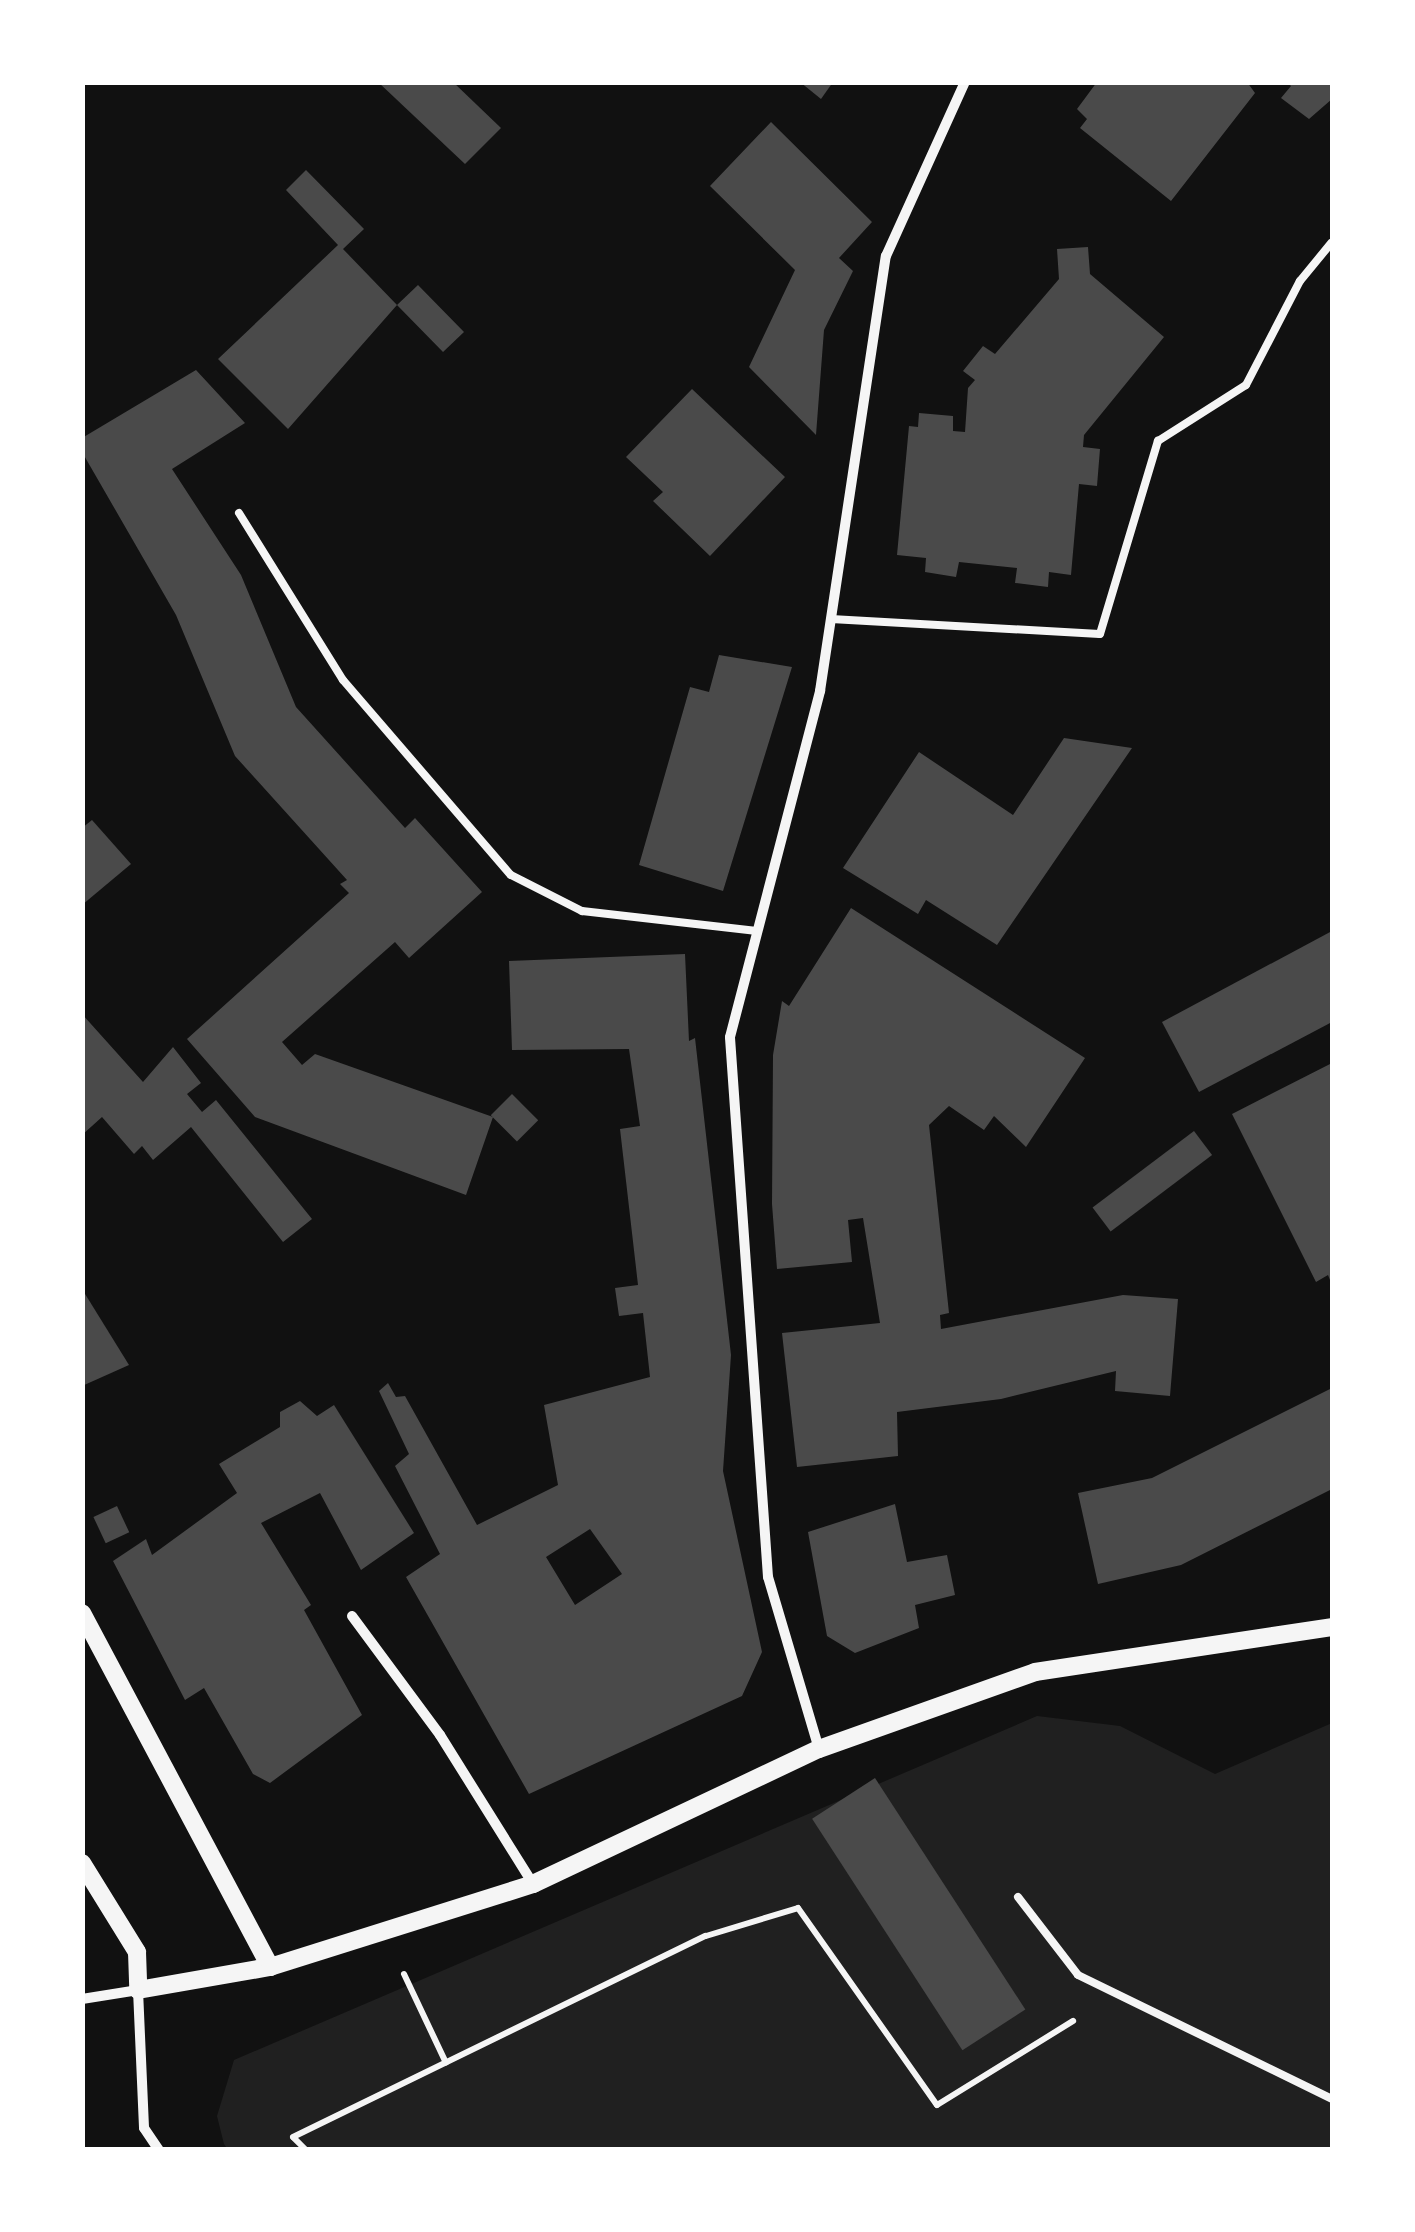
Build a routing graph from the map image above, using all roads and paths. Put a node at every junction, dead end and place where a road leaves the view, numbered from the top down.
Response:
1 (965, 82) edge
2 (1332, 242) edge
3 (238, 512) dead end
4 (831, 619) junction
5 (757, 931) junction
6 (82, 1613) edge
7 (352, 1616) dead end
8 (1332, 1627) edge
9 (820, 1749) junction
10 (82, 1864) edge
11 (533, 1884) junction
12 (1018, 1898) dead end
13 (397, 1932) junction
14 (270, 1967) junction
15 (138, 1990) junction
16 (1117, 1994) junction
17 (82, 1999) edge
18 (446, 2063) junction
19 (1332, 2099) edge
20 (158, 2150) edge
21 (306, 2150) edge

1 - 4 street
2 - 4 lane
3 - 5 lane
4 - 5 street
5 - 9 street
6 - 14 street
7 - 11 street
8 - 9 street
9 - 11 street
10 - 15 street
11 - 13 street
12 - 16 lane
13 - 14 street
13 - 18 path
14 - 15 street
15 - 17 street
15 - 20 street
16 - 18 path
16 - 19 lane
18 - 21 path

